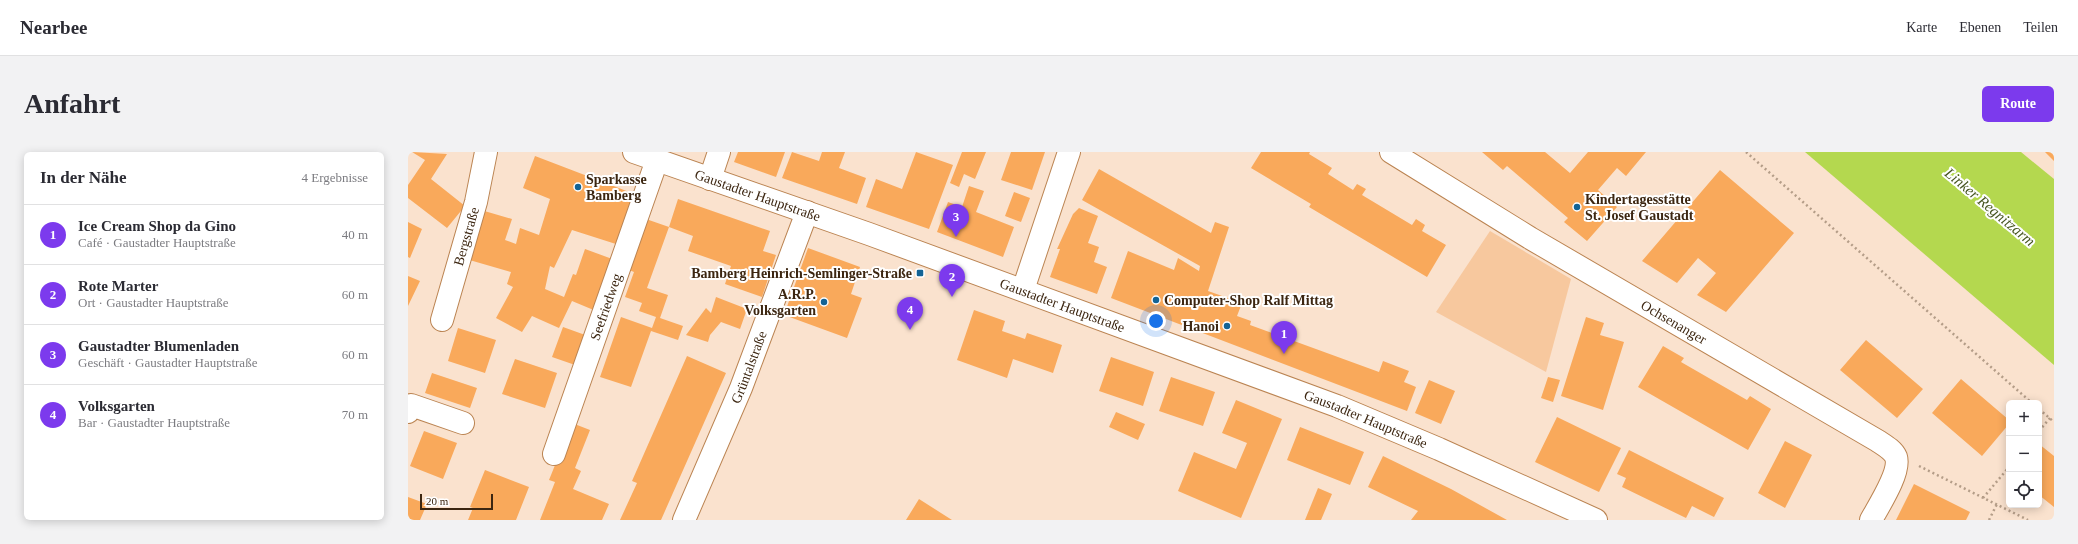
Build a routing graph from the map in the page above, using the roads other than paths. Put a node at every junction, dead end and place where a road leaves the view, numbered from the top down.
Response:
1 (486, 152) edge
2 (634, 152) edge
3 (719, 152) edge
4 (1069, 152) edge
5 (1391, 152) edge
6 (657, 160) junction
7 (710, 178) junction
8 (807, 212) junction
9 (1023, 290) junction
10 (442, 320) dead end
11 (408, 412) edge
12 (463, 423) dead end
13 (554, 454) dead end
14 (684, 520) edge
15 (1596, 520) edge
16 (1871, 520) edge

1 - 10 street, Bergstraße
2 - 6 street, Gaustadter Hauptstraße
3 - 7 street
4 - 9 street
5 - 16 street, Ochsenanger
6 - 7 street, Gaustadter Hauptstraße
6 - 13 street, Seefriedweg
7 - 8 street, Gaustadter Hauptstraße
8 - 9 street, Gaustadter Hauptstraße
8 - 14 street, Grüntalstraße
9 - 15 street, Gaustadter Hauptstraße
11 - 12 street

